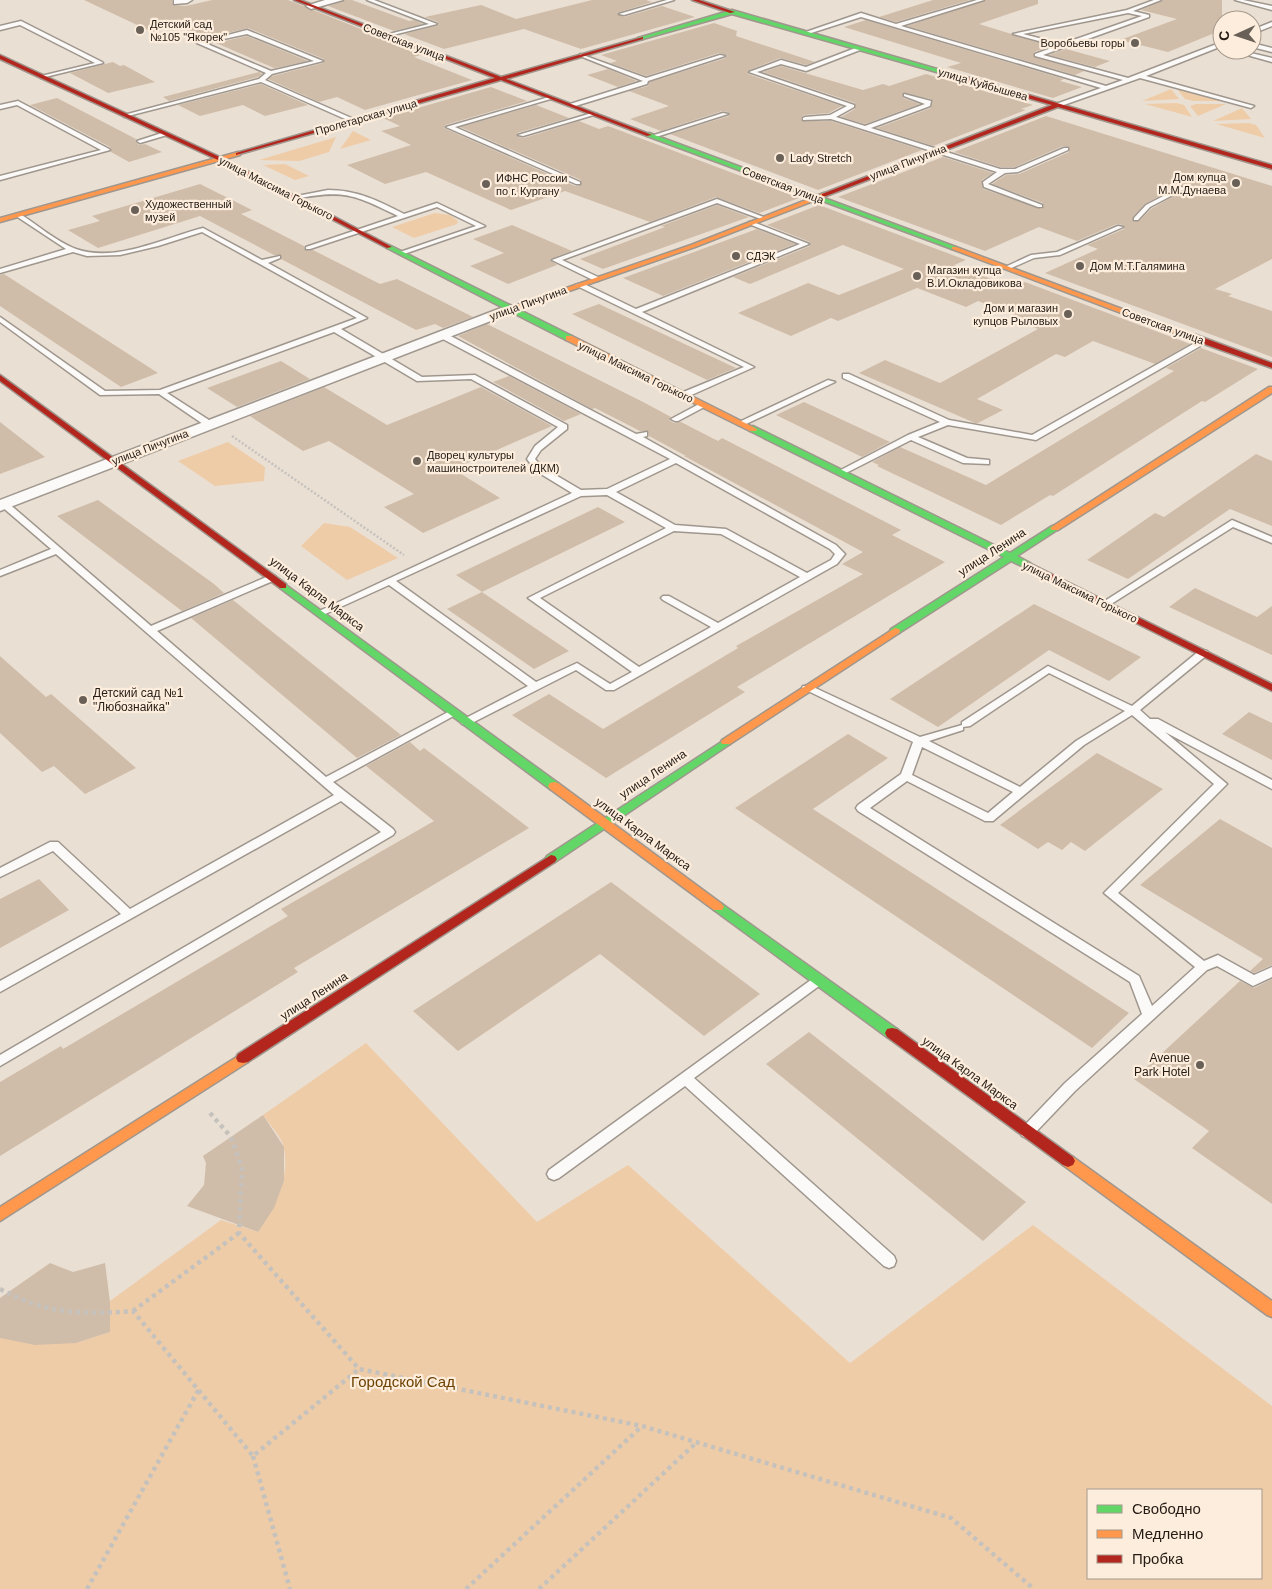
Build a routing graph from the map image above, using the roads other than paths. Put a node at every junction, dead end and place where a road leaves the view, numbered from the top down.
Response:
1 (296, 0) edge
2 (338, 0) edge
3 (369, 0) edge
4 (672, 0) edge
5 (694, 0) edge
6 (982, 0) edge
7 (1159, 0) edge
8 (1237, 0) edge
9 (312, 6) junction
10 (1272, 8) edge
11 (1128, 11) junction
12 (732, 12) junction
13 (622, 14) dead end
14 (1272, 24) edge
15 (896, 26) junction
16 (1265, 27) junction
17 (0, 28) edge
18 (1262, 28) edge
19 (1272, 29) edge
20 (806, 33) junction
21 (387, 36) junction
22 (1062, 46) junction
23 (858, 48) junction
24 (1212, 49) edge
25 (582, 55) junction
26 (0, 56) edge
27 (722, 56) dead end
28 (270, 73) junction
29 (1140, 76) junction
30 (43, 77) junction
31 (499, 78) junction
32 (261, 80) junction
33 (646, 80) junction
34 (1128, 80) junction
35 (1107, 88) junction
36 (906, 95) dead end
37 (550, 98) junction
38 (1058, 105) junction
39 (572, 106) junction
40 (1251, 106) dead end
41 (0, 107) edge
42 (594, 114) junction
43 (725, 114) dead end
44 (126, 116) junction
45 (831, 117) junction
46 (806, 120) dead end
47 (354, 121) junction
48 (865, 128) junction
49 (166, 134) junction
50 (521, 135) dead end
51 (654, 136) junction
52 (140, 141) dead end
53 (1066, 149) dead end
54 (936, 151) junction
55 (220, 159) junction
56 (1272, 167) edge
57 (999, 172) junction
58 (0, 178) edge
59 (578, 183) dead end
60 (1183, 188) dead end
61 (295, 197) junction
62 (815, 197) junction
63 (1040, 206) dead end
64 (18, 215) junction
65 (404, 216) junction
66 (763, 218) junction
67 (1136, 219) dead end
68 (0, 220) edge
69 (751, 222) junction
70 (1120, 227) dead end
71 (359, 230) junction
72 (308, 248) dead end
73 (72, 250) junction
74 (402, 253) junction
75 (278, 257) dead end
76 (263, 262) junction
77 (1007, 268) junction
78 (0, 271) edge
79 (595, 279) junction
80 (579, 285) junction
81 (509, 309) junction
82 (636, 312) junction
83 (0, 320) edge
84 (335, 329) junction
85 (442, 334) junction
86 (1205, 341) junction
87 (381, 357) junction
88 (1272, 366) edge
89 (846, 376) dead end
90 (0, 377) edge
91 (831, 382) dead end
92 (1272, 390) edge
93 (161, 392) junction
94 (684, 395) junction
95 (704, 405) junction
96 (675, 419) dead end
97 (947, 422) junction
98 (211, 423) junction
99 (741, 424) junction
100 (911, 437) junction
101 (677, 459) junction
102 (114, 461) junction
103 (986, 462) dead end
104 (841, 472) junction
105 (609, 492) junction
106 (579, 493) junction
107 (2, 505) edge
108 (673, 528) junction
109 (1272, 540) edge
110 (57, 550) junction
111 (1010, 557) junction
112 (0, 573) edge
113 (807, 577) junction
114 (272, 578) junction
115 (390, 581) junction
116 (666, 598) dead end
117 (1105, 604) junction
118 (320, 614) junction
119 (719, 628) junction
120 (151, 630) junction
121 (1203, 653) junction
122 (639, 672) junction
123 (536, 686) junction
124 (807, 688) junction
125 (1272, 688) edge
126 (1133, 710) junction
127 (454, 712) junction
128 (466, 722) junction
129 (919, 741) junction
130 (906, 776) junction
131 (327, 781) junction
132 (1272, 785) edge
133 (1020, 791) junction
134 (342, 796) junction
135 (605, 824) junction
136 (0, 873) edge
137 (129, 916) junction
138 (1202, 967) junction
139 (1272, 972) edge
140 (819, 980) junction
141 (0, 987) edge
142 (1149, 1015) junction
143 (0, 1060) edge
144 (685, 1078) junction
145 (1027, 1132) junction
146 (554, 1174) dead end
147 (0, 1215) edge
148 (889, 1261) dead end
149 (1272, 1310) edge

1 - 9 main road, Советская улица
2 - 9 street
3 - 21 lane
4 - 13 lane
5 - 12 main road, улица Куйбышева
6 - 15 lane
7 - 11 lane
8 - 10 lane
9 - 21 main road, Советская улица
11 - 22 lane
11 - 22 lane
12 - 20 main road, улица Куйбышева
12 - 25 main road, Пролетарская улица
14 - 16 lane
15 - 20 lane
15 - 35 lane
16 - 18 lane
16 - 19 lane
17 - 30 lane
20 - 23 main road, улица Куйбышева
21 - 31 main road, Советская улица
22 - 34 lane
23 - 38 main road, улица Куйбышева
23 - 45 lane
24 - 29 lane
25 - 31 main road, Пролетарская улица
25 - 33 lane
26 - 30 main road, улица Максима Горького
27 - 33 lane
28 - 28 lane
28 - 32 lane
29 - 34 lane
29 - 40 lane
30 - 44 main road, улица Максима Горького
31 - 37 main road, Советская улица
31 - 47 main road, Пролетарская улица
32 - 44 lane
32 - 47 lane
33 - 39 lane
34 - 35 lane
35 - 38 lane
36 - 48 lane
37 - 39 main road, Советская улица
37 - 59 lane
38 - 54 main road, улица Пичугина
38 - 56 main road, улица Куйбышева
39 - 42 main road, Советская улица
41 - 58 lane
42 - 50 lane
42 - 51 main road, Советская улица
43 - 51 lane
44 - 49 main road, улица Максима Горького
45 - 46 lane
45 - 48 lane
47 - 55 main road, Пролетарская улица
48 - 54 lane
49 - 52 lane
49 - 55 main road, улица Максима Горького
51 - 62 main road, Советская улица
53 - 57 lane
54 - 57 lane
54 - 62 main road, улица Пичугина
55 - 61 main road, улица Максима Горького
55 - 64 main road, Пролетарская улица
57 - 63 lane
60 - 67 lane
61 - 65 lane
61 - 71 main road, улица Максима Горького
62 - 66 main road, улица Пичугина
62 - 77 main road, Советская улица
64 - 68 main road, Пролетарская улица
64 - 73 lane
65 - 71 lane
65 - 74 lane
66 - 69 main road, улица Пичугина
66 - 79 lane
69 - 79 main road, улица Пичугина
69 - 82 lane
70 - 77 lane
71 - 72 lane
71 - 74 main road, улица Максима Горького
73 - 76 lane
73 - 78 lane
74 - 81 main road, улица Максима Горького
75 - 76 lane
76 - 84 lane
77 - 86 main road, Советская улица
79 - 80 main road, улица Пичугина
80 - 81 main road, улица Пичугина
80 - 82 lane
81 - 85 street, улица Пичугина
81 - 94 main road, улица Максима Горького
82 - 94 lane
83 - 93 lane
84 - 87 lane
84 - 93 lane
85 - 87 street, улица Пичугина
85 - 101 lane
86 - 88 main road, Советская улица
86 - 97 lane
87 - 98 street, улица Пичугина
87 - 106 lane
89 - 97 lane
90 - 102 main road, улица Карла Маркса
91 - 99 lane
92 - 111 main road, улица Ленина
93 - 98 lane
94 - 95 main road, улица Максима Горького
95 - 96 lane
95 - 99 main road, улица Максима Горького
97 - 100 lane
98 - 102 street, улица Пичугина
99 - 104 main road, улица Максима Горького
100 - 103 lane
100 - 104 lane
101 - 105 lane
101 - 113 lane
102 - 107 street, улица Пичугина
102 - 114 main road, улица Карла Маркса
104 - 111 main road, улица Максима Горького
105 - 106 lane
105 - 108 lane
106 - 115 lane
107 - 110 lane
108 - 113 lane
108 - 122 lane
109 - 117 lane
110 - 112 lane
110 - 120 lane
111 - 117 main road, улица Максима Горького
111 - 124 main road, улица Ленина
113 - 119 lane
114 - 118 main road, улица Карла Маркса
114 - 120 lane
115 - 118 lane
115 - 123 lane
116 - 119 lane
117 - 121 main road, улица Максима Горького
118 - 127 main road, улица Карла Маркса
119 - 122 lane
120 - 131 lane
121 - 125 main road, улица Максима Горького
121 - 126 lane
122 - 123 lane
123 - 128 lane
124 - 129 lane
124 - 135 main road, улица Ленина
126 - 129 lane
126 - 132 lane
126 - 133 lane
126 - 138 lane
127 - 128 main road, улица Карла Маркса
127 - 131 lane
128 - 135 main road, улица Карла Маркса
129 - 130 lane
129 - 133 lane
130 - 133 lane
130 - 142 lane
131 - 134 lane
134 - 137 lane
134 - 143 lane
135 - 140 main road, улица Карла Маркса
135 - 147 main road, улица Ленина
136 - 137 lane
137 - 141 lane
138 - 139 lane
138 - 142 lane
140 - 144 lane
140 - 145 main road, улица Карла Маркса
142 - 145 lane
144 - 146 lane
144 - 148 lane
145 - 149 main road, улица Карла Маркса

